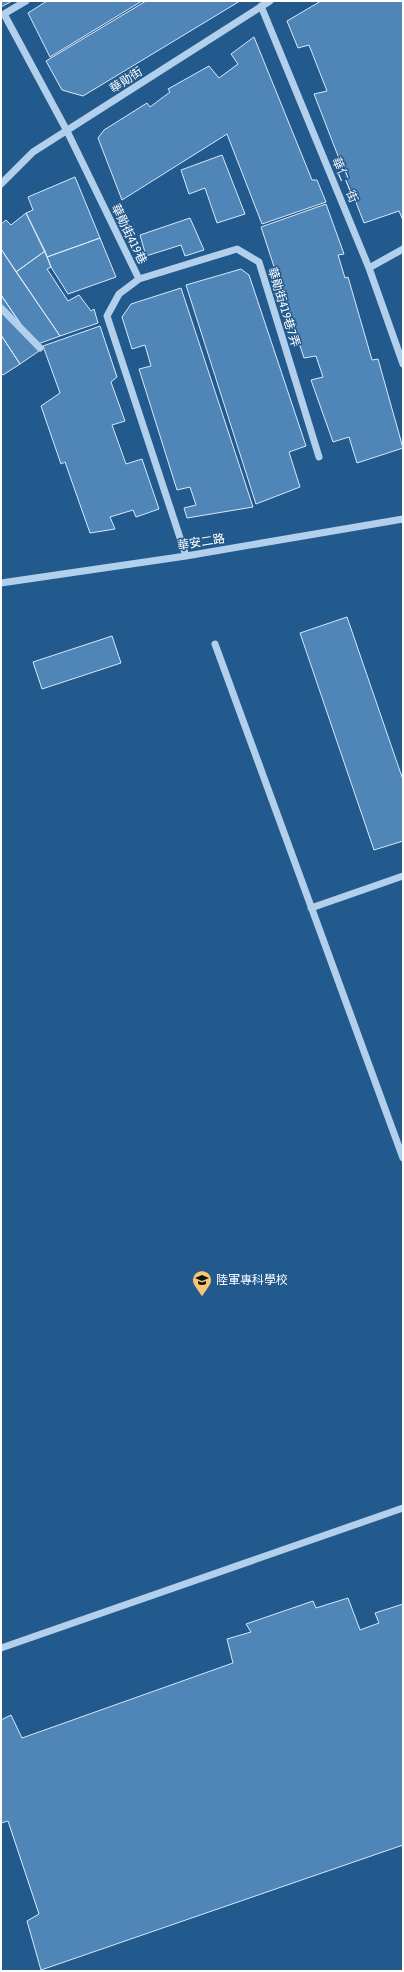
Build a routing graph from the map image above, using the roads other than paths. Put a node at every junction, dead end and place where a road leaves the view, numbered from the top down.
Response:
1 (26, 1) edge
2 (270, 1) edge
3 (261, 6) junction
4 (67, 130) junction
5 (1, 184) edge
6 (403, 249) edge
7 (369, 268) junction
8 (139, 279) junction
9 (1, 308) edge
10 (40, 348) dead end
11 (403, 364) edge
12 (319, 457) dead end
13 (403, 519) edge
14 (186, 556) junction
15 (1, 583) edge
16 (215, 644) dead end
17 (403, 876) edge
18 (312, 908) junction
19 (403, 1158) edge
20 (403, 1508) edge
21 (1, 1648) edge

1 - 4 street, 華勛街419巷
2 - 3 street, 華勛街
3 - 4 street, 華勛街
3 - 7 street, 華仁一街
4 - 5 street, 華勛街
4 - 8 street, 華勛街419巷
6 - 7 street
7 - 11 street, 華仁一街
8 - 12 street, 華勛街419巷7弄
8 - 14 street, 華勛街419巷
9 - 10 street
13 - 14 street, 華安二路
14 - 15 street, 華安二路
16 - 18 street
17 - 18 street
18 - 19 street
20 - 21 street

